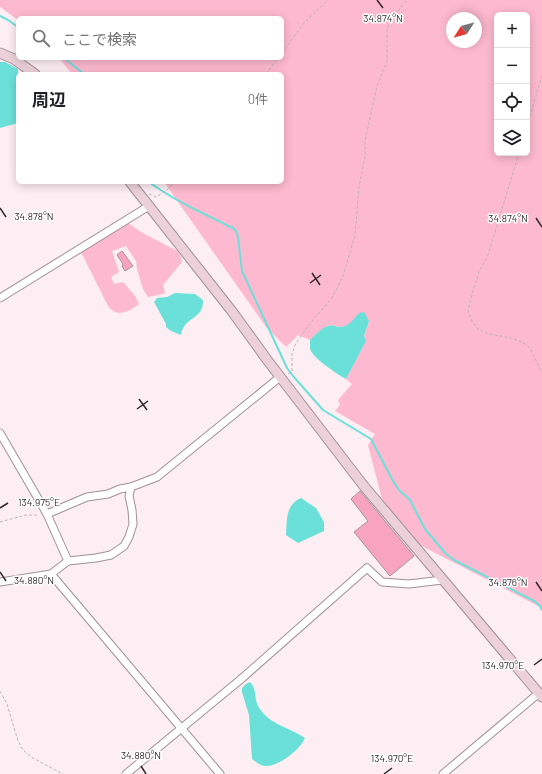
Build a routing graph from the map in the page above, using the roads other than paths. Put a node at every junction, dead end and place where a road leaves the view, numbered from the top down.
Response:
1 (0, 52) edge
2 (32, 72) edge
3 (132, 184) edge
4 (149, 206) junction
5 (0, 298) edge
6 (284, 376) junction
7 (0, 433) edge
8 (131, 487) junction
9 (47, 514) junction
10 (68, 561) junction
11 (51, 574) junction
12 (442, 580) junction
13 (0, 582) edge
14 (540, 695) edge
15 (181, 728) junction
16 (126, 774) edge
17 (220, 774) edge
18 (443, 774) edge

1 - 2 street
3 - 4 street
4 - 5 street
4 - 6 street
6 - 8 street
6 - 12 street
7 - 9 street
8 - 9 street
8 - 10 street
9 - 10 street
10 - 11 street
11 - 13 street
11 - 15 street
12 - 14 street
12 - 15 street
14 - 18 street
15 - 16 street
15 - 17 street

